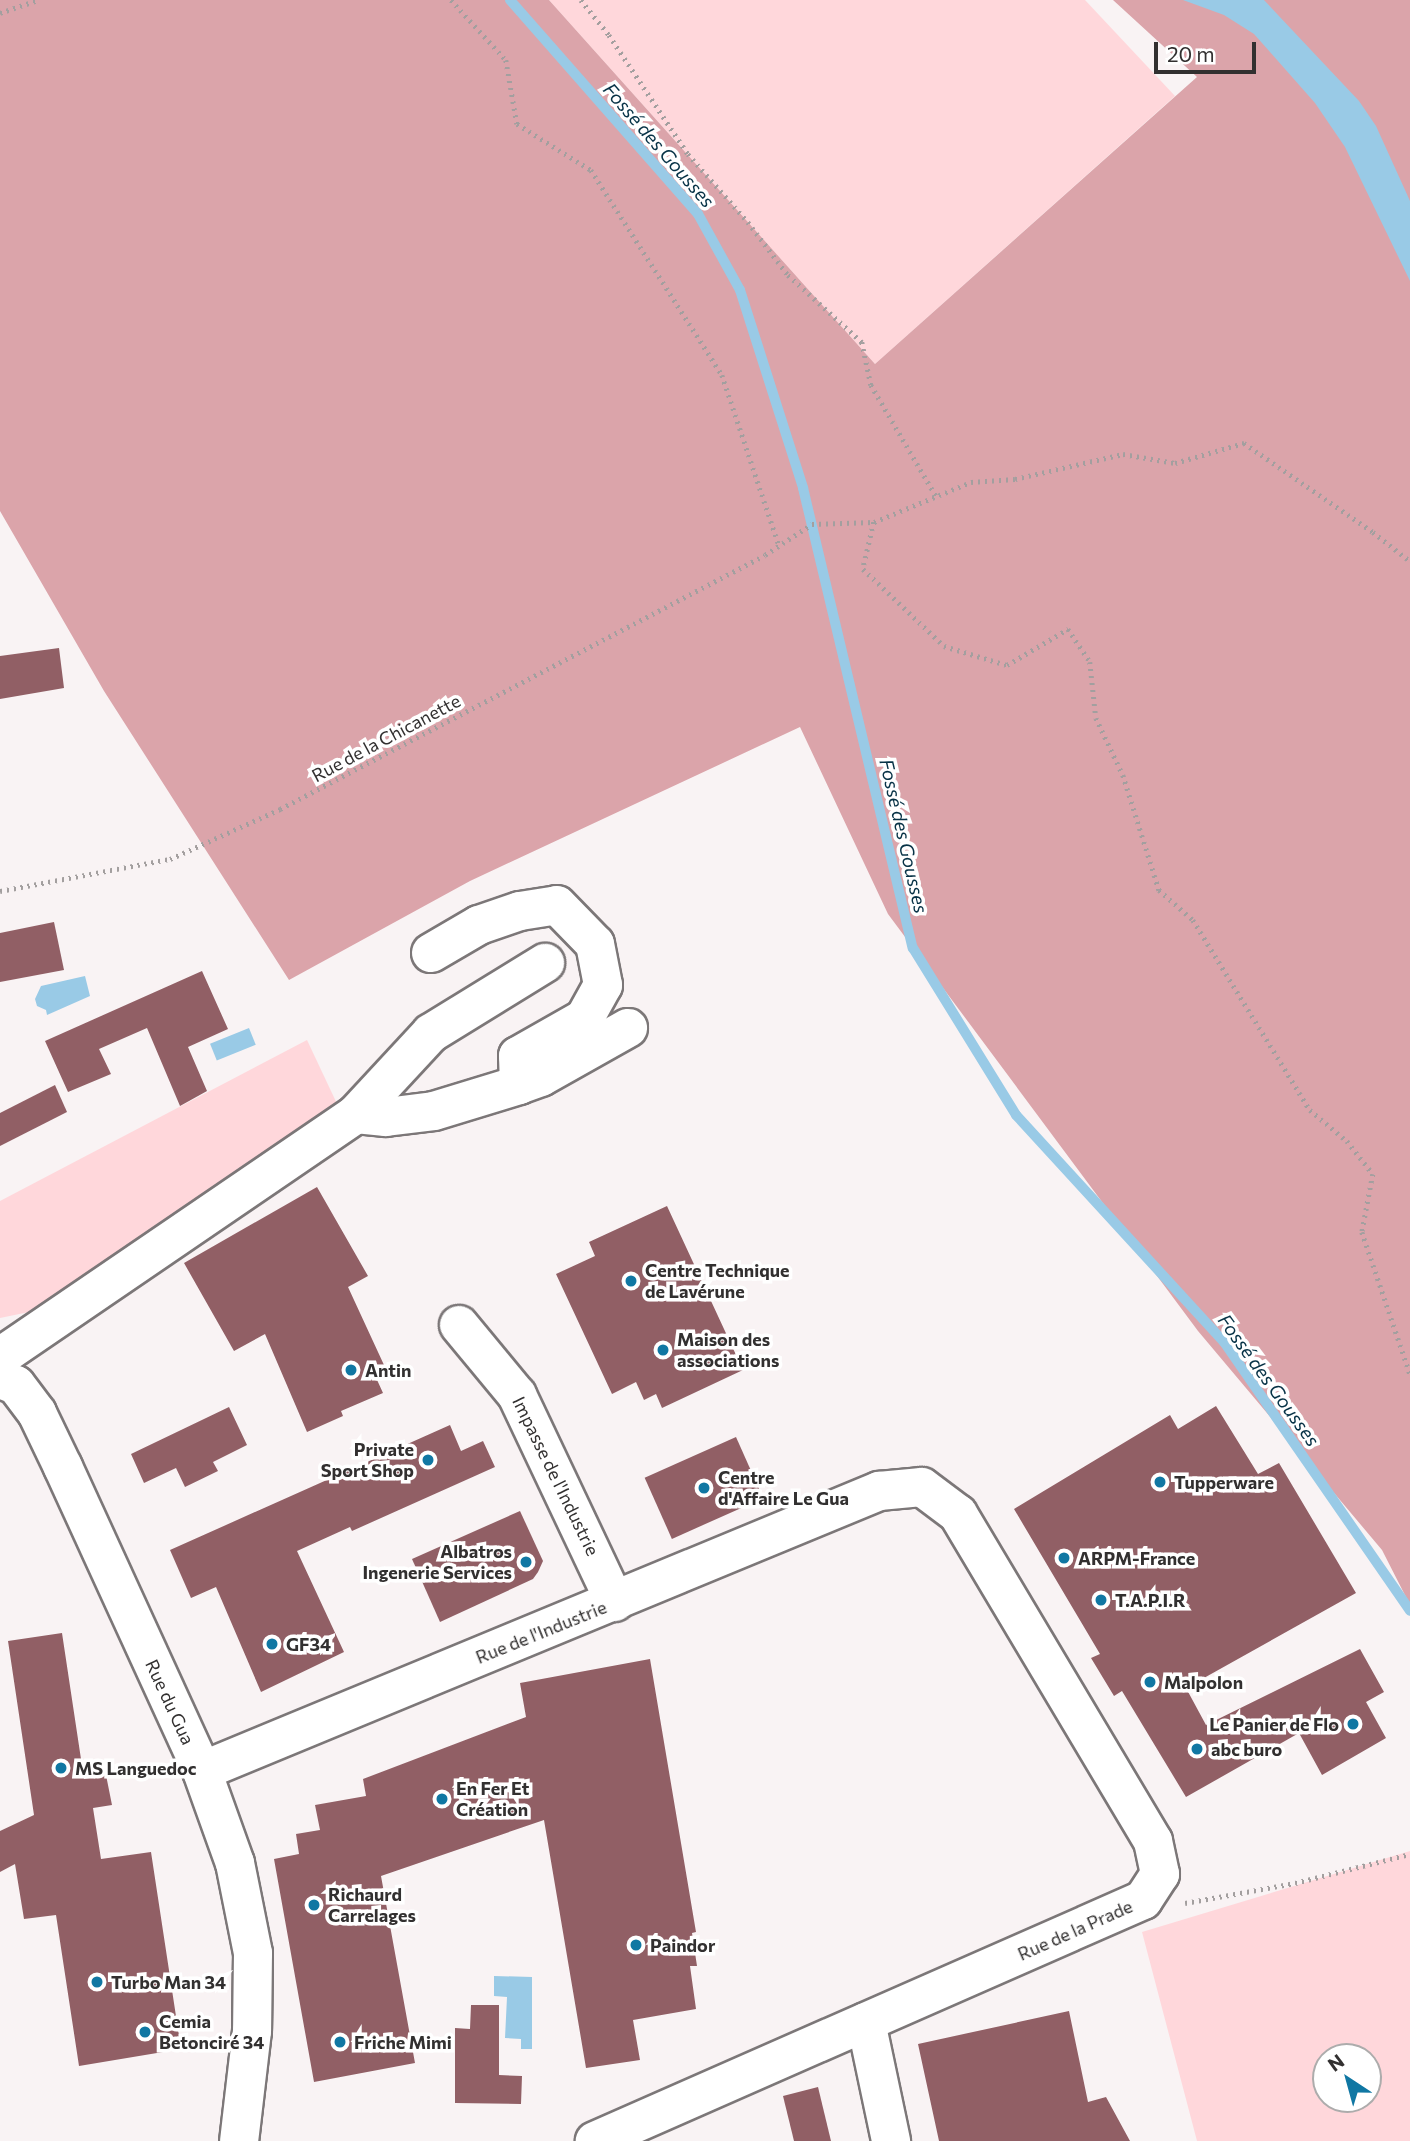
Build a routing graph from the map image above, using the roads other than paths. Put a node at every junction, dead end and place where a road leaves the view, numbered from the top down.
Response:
1 (431, 953) dead end
2 (545, 963) dead end
3 (628, 1028) dead end
4 (519, 1085) junction
5 (356, 1115) junction
6 (459, 1325) dead end
7 (0, 1357) edge
8 (0, 1379) edge
9 (879, 1491) joint
10 (615, 1602) junction
11 (202, 1771) junction
12 (866, 2022) junction
13 (239, 2141) edge
14 (595, 2141) edge
15 (891, 2141) edge

1 - 4 street
2 - 5 street
3 - 4 street
4 - 5 street
5 - 7 street
6 - 10 street, Impasse de l'Industrie
8 - 11 street, Rue du Gua
9 - 10 street, Rue de l'Industrie
9 - 12 street, Rue de la Prade
10 - 11 street, Rue de l'Industrie
11 - 13 street, Rue du Gua
12 - 14 street, Rue de la Prade
12 - 15 street

